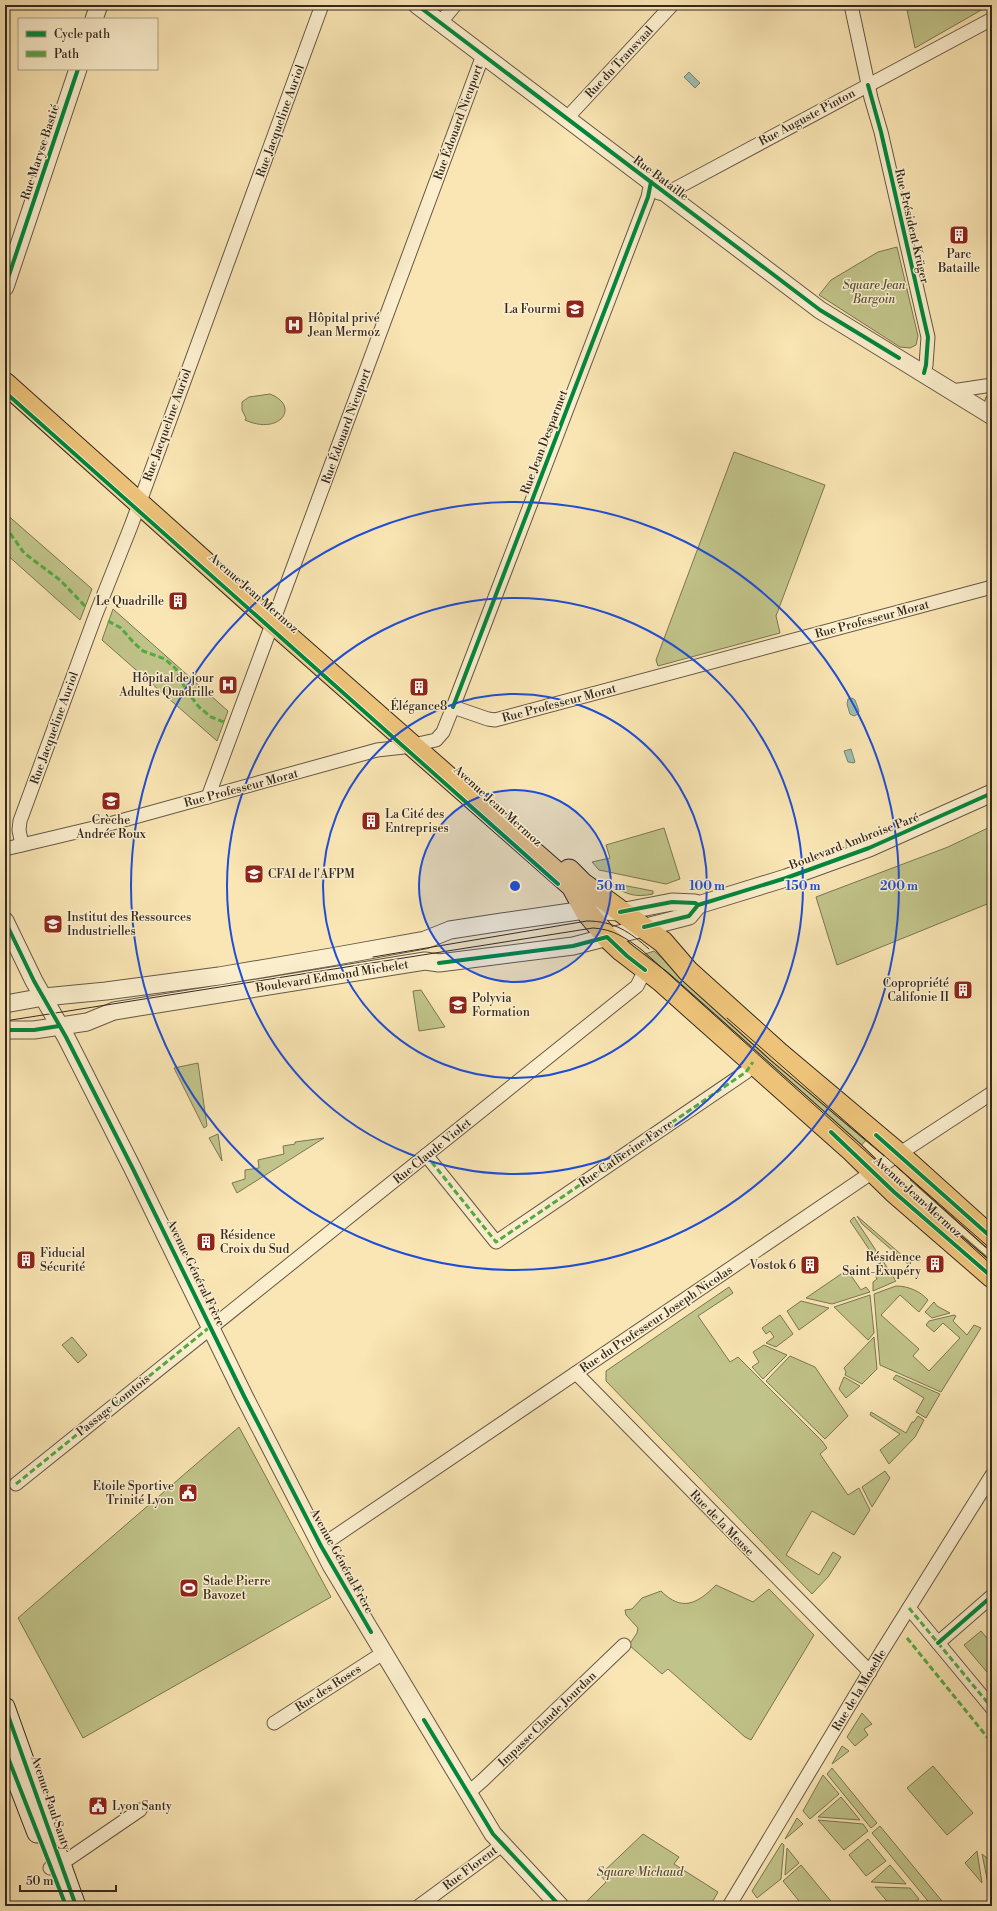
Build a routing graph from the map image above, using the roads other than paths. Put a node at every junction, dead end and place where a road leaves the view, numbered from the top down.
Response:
1 (99, 5) edge
2 (322, 5) edge
3 (417, 5) edge
4 (456, 5) edge
5 (672, 5) edge
6 (851, 5) edge
7 (94, 18) edge
8 (992, 19) edge
9 (440, 23) junction
10 (483, 55) junction
11 (78, 70) edge
12 (868, 85) junction
13 (566, 119) junction
14 (650, 187) junction
15 (666, 194) junction
16 (5, 287) edge
17 (5, 372) edge
18 (924, 373) junction
19 (5, 383) edge
20 (992, 385) edge
21 (952, 391) junction
22 (991, 411) edge
23 (140, 499) junction
24 (992, 587) edge
25 (275, 618) junction
26 (453, 707) junction
27 (418, 743) junction
28 (992, 793) edge
29 (208, 797) junction
30 (22, 845) junction
31 (5, 849) edge
32 (698, 905) junction
33 (584, 910) junction
34 (620, 912) junction
35 (5, 921) edge
36 (644, 927) junction
37 (607, 937) junction
38 (645, 970) junction
39 (44, 997) junction
40 (5, 1004) edge
41 (60, 1026) junction
42 (5, 1030) edge
43 (754, 1062) junction
44 (992, 1093) edge
45 (899, 1154) junction
46 (426, 1155) junction
47 (874, 1171) junction
48 (992, 1238) edge
49 (992, 1277) edge
50 (211, 1326) junction
51 (576, 1373) junction
52 (992, 1475) edge
53 (16, 1484) dead end
54 (321, 1546) junction
55 (992, 1596) edge
56 (909, 1608) junction
57 (938, 1642) junction
58 (624, 1645) dead end
59 (383, 1653) junction
60 (870, 1672) junction
61 (5, 1707) edge
62 (992, 1708) edge
63 (274, 1723) dead end
64 (11, 1761) edge
65 (468, 1792) junction
66 (140, 1810) dead end
67 (502, 1845) junction
68 (56, 1866) junction
69 (66, 1906) edge
70 (76, 1906) edge
71 (420, 1906) edge
72 (560, 1906) edge
73 (729, 1906) edge

1 - 7 street
2 - 23 street, Rue Jacqueline Auriol
3 - 9 street, Rue Bataille
4 - 9 street
5 - 13 street, Rue du Transvaal
6 - 12 street, Rue Président Krüger
8 - 12 street, Rue Auguste Pinton
9 - 10 street, Rue Bataille
10 - 13 street, Rue Bataille
10 - 25 street, Rue Édouard Nieuport
11 - 16 street, Rue Maryse Bastié
12 - 15 street, Rue Auguste Pinton
12 - 18 street, Rue Président Krüger
13 - 14 street, Rue Bataille
14 - 15 street, Rue Bataille
14 - 26 street, Rue Jean Desparmet
15 - 18 street, Rue Bataille
17 - 23 main road, Avenue Jean Mermoz
18 - 21 street, Rue Bataille
19 - 23 main road, Avenue Jean Mermoz
20 - 21 street
21 - 22 street, Rue Bataille
23 - 25 main road, Avenue Jean Mermoz
23 - 30 street, Rue Jacqueline Auriol
24 - 26 street, Rue Professeur Morat
25 - 27 main road, Avenue Jean Mermoz
25 - 29 street, Rue Édouard Nieuport
26 - 27 street, Rue Professeur Morat
27 - 29 street, Rue Professeur Morat
27 - 33 main road, Avenue Jean Mermoz
27 - 34 main road, Avenue Jean Mermoz
28 - 32 street, Boulevard Ambroise Paré
29 - 30 street, Rue Professeur Morat
30 - 31 street, Rue Professeur Morat
32 - 34 street, Boulevard Ambroise Paré
32 - 36 street, Boulevard Ambroise Paré
33 - 34 street, Boulevard Edmond Michelet
33 - 37 main road, Avenue Jean Mermoz
33 - 39 street, Boulevard Edmond Michelet
34 - 36 main road, Avenue Jean Mermoz
35 - 39 street, Avenue Général Frère
36 - 37 street, Boulevard Edmond Michelet
36 - 45 main road, Avenue Jean Mermoz
37 - 38 main road, Avenue Jean Mermoz
37 - 41 street, Boulevard Edmond Michelet
38 - 43 main road, Avenue Jean Mermoz
38 - 46 street, Rue Claude Violet
39 - 40 street, Boulevard Edmond Michelet
39 - 41 street, Avenue Général Frère
41 - 42 street, Boulevard Edmond Michelet
41 - 50 street, Avenue Général Frère
43 - 46 street, Rue Catherine Favre
43 - 47 main road, Avenue Jean Mermoz
44 - 45 street, Rue du Professeur Joseph Nicolas
45 - 47 street, Rue du Professeur Joseph Nicolas
45 - 48 main road, Avenue Jean Mermoz
46 - 50 street, Rue Claude Violet
47 - 49 main road, Avenue Jean Mermoz
47 - 51 street, Rue du Professeur Joseph Nicolas
50 - 53 street, Passage Comtois
50 - 54 street, Avenue Général Frère
51 - 54 street, Rue du Professeur Joseph Nicolas
51 - 60 street, Rue de la Meuse
52 - 56 street, Rue de la Moselle
54 - 59 street, Avenue Général Frère
55 - 57 street
56 - 57 street
56 - 60 street, Rue de la Moselle
57 - 62 street
58 - 65 street, Impasse Claude Jourdan
59 - 63 street, Rue des Roses
59 - 65 street, Avenue Général Frère
60 - 73 street, Rue de la Moselle
61 - 64 main road, Avenue Paul Santy
64 - 68 main road, Avenue Paul Santy
65 - 67 street, Avenue Général Frère
66 - 68 street
67 - 71 street, Rue Florent
67 - 72 street, Avenue Général Frère
68 - 69 main road, Avenue Paul Santy
68 - 70 main road, Avenue Paul Santy

